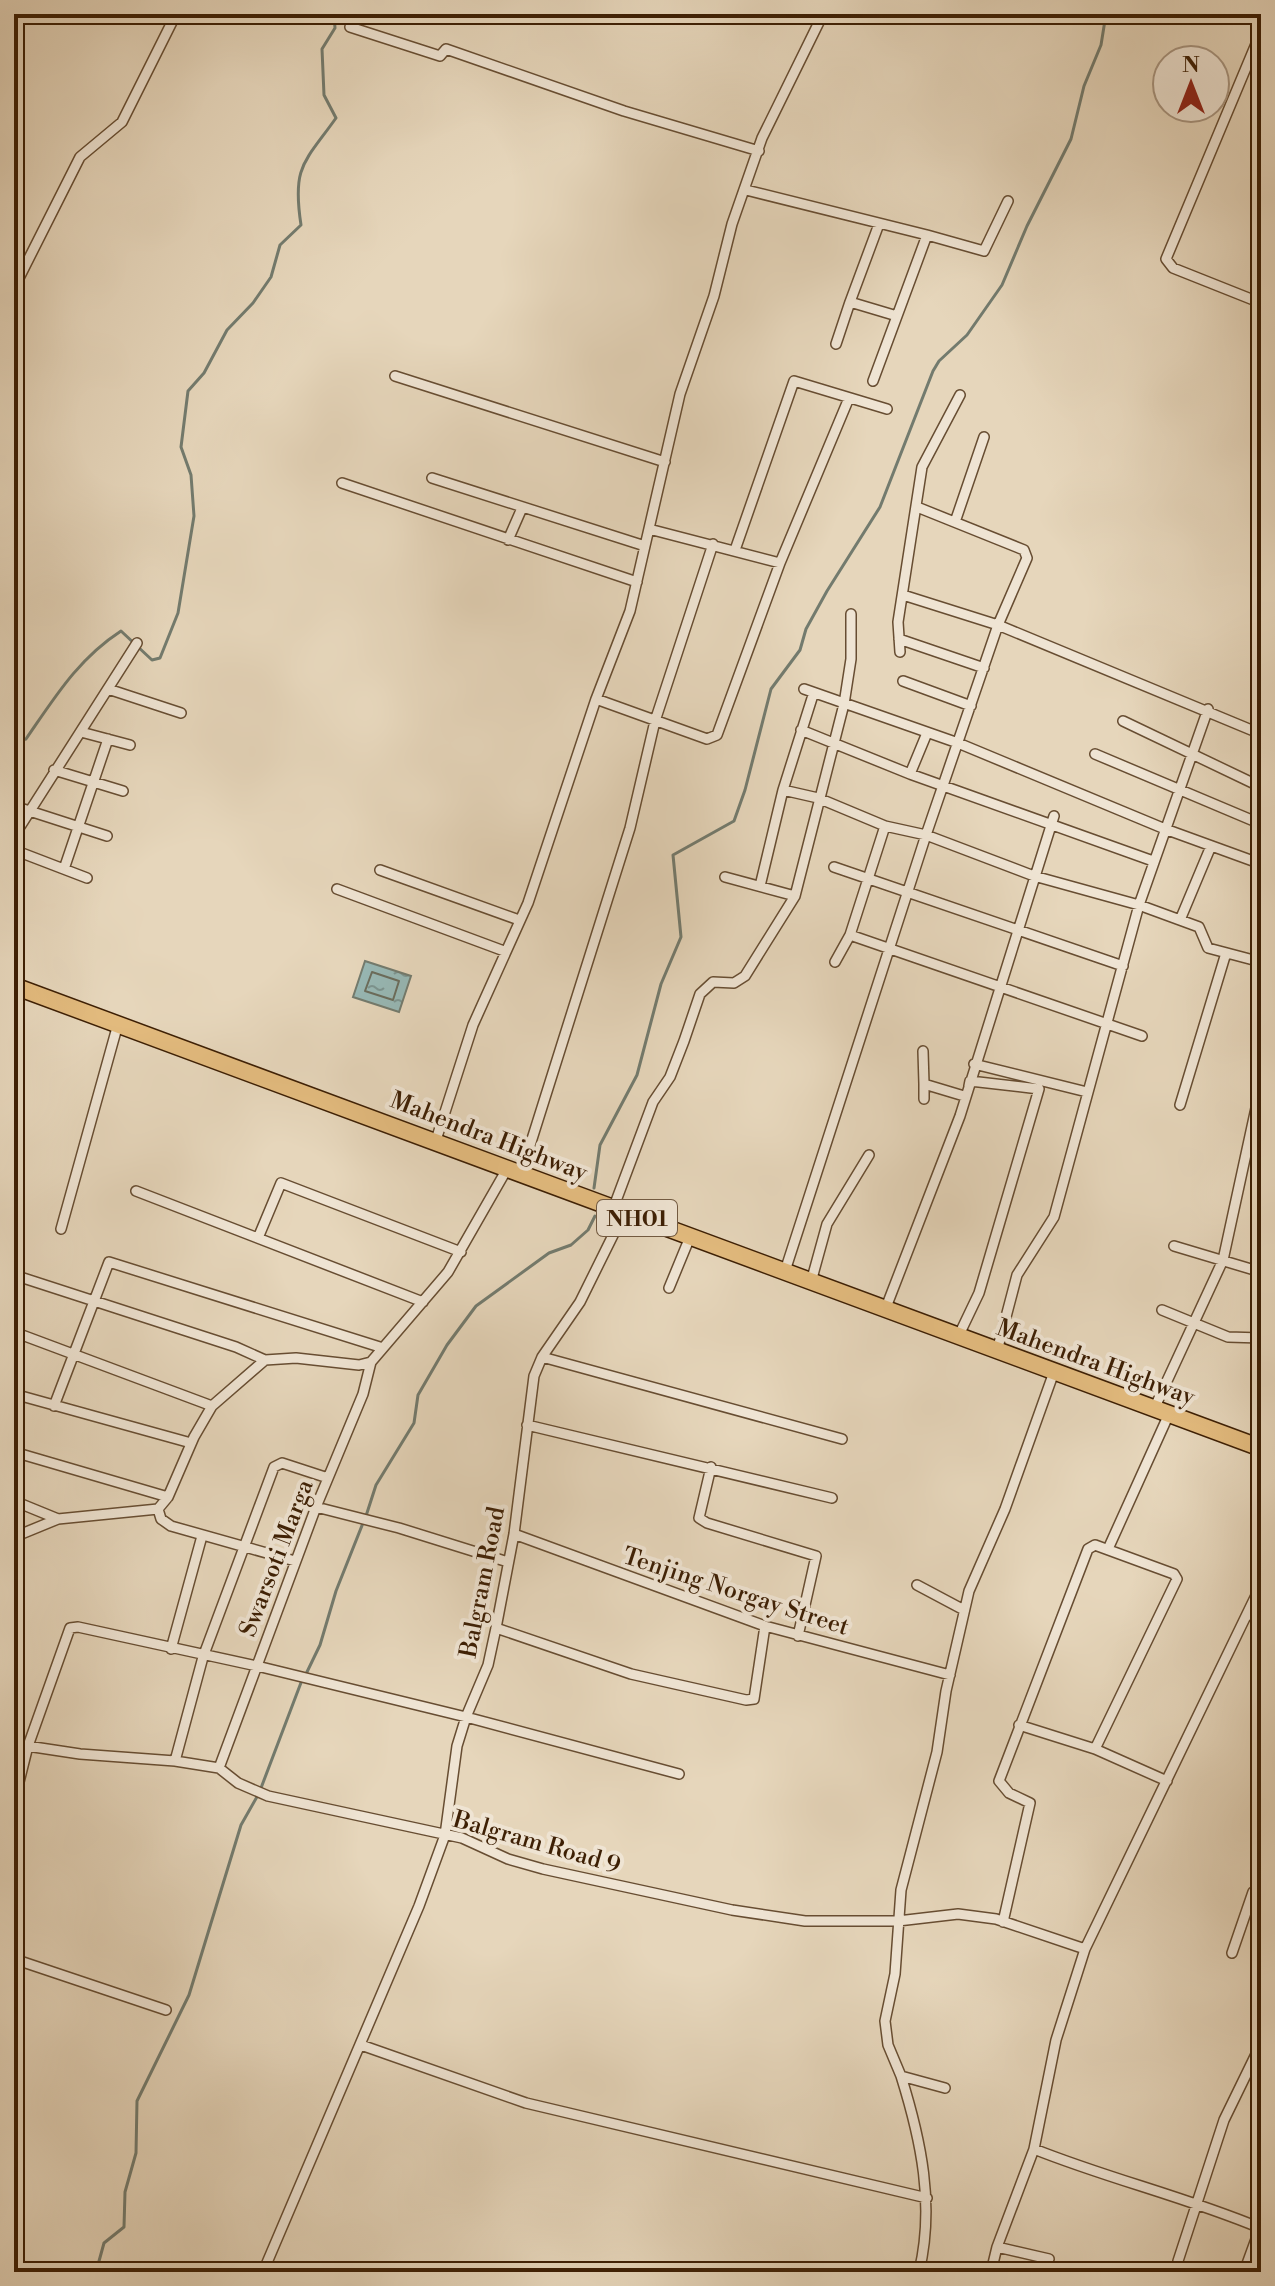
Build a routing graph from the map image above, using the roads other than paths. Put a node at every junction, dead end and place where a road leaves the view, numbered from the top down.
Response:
1 (176, 14) edge
2 (823, 14) edge
3 (350, 27) dead end
4 (1261, 32) edge
5 (759, 151) junction
6 (746, 190) junction
7 (1008, 201) dead end
8 (879, 224) junction
9 (927, 235) junction
10 (14, 288) edge
11 (850, 302) junction
12 (1261, 303) edge
13 (897, 316) junction
14 (836, 344) dead end
15 (395, 376) dead end
16 (873, 381) dead end
17 (960, 395) dead end
18 (849, 398) junction
19 (887, 409) dead end
20 (984, 437) dead end
21 (665, 462) junction
22 (432, 478) dead end
23 (342, 483) dead end
24 (917, 507) junction
25 (522, 508) junction
26 (955, 522) junction
27 (649, 529) junction
28 (508, 540) junction
29 (713, 544) junction
30 (645, 546) junction
31 (735, 550) junction
32 (780, 563) junction
33 (637, 582) junction
34 (903, 595) junction
35 (851, 614) dead end
36 (998, 625) junction
37 (899, 639) junction
38 (137, 643) dead end
39 (900, 652) dead end
40 (984, 668) junction
41 (903, 681) dead end
42 (108, 689) junction
43 (596, 699) junction
44 (844, 704) junction
45 (971, 706) junction
46 (1208, 709) junction
47 (181, 713) dead end
48 (655, 721) junction
49 (1123, 721) dead end
50 (801, 730) junction
51 (1260, 731) edge
52 (81, 732) junction
53 (927, 733) junction
54 (108, 739) junction
55 (833, 741) junction
56 (958, 743) junction
57 (130, 745) dead end
58 (1095, 754) dead end
59 (1192, 755) junction
60 (54, 770) junction
61 (910, 774) junction
62 (94, 782) junction
63 (945, 785) junction
64 (1261, 787) edge
65 (783, 790) junction
66 (123, 791) dead end
67 (1179, 791) junction
68 (818, 798) junction
69 (14, 806) edge
70 (29, 812) junction
71 (1052, 820) junction
72 (1261, 824) edge
73 (885, 826) junction
74 (78, 827) junction
75 (1165, 829) junction
76 (926, 835) junction
77 (14, 836) edge
78 (107, 836) dead end
79 (1211, 846) junction
80 (14, 850) edge
81 (1153, 861) junction
82 (1253, 861) dead end
83 (834, 867) dead end
84 (64, 869) junction
85 (380, 870) dead end
86 (1034, 876) junction
87 (725, 877) dead end
88 (87, 878) dead end
89 (868, 878) junction
90 (760, 886) junction
91 (337, 889) dead end
92 (908, 891) junction
93 (795, 896) junction
94 (1139, 905) junction
95 (519, 920) junction
96 (1180, 920) junction
97 (1017, 931) junction
98 (850, 935) junction
99 (890, 946) junction
100 (504, 951) junction
101 (1226, 953) junction
102 (835, 962) dead end
103 (1261, 962) edge
104 (1123, 966) junction
105 (1000, 985) junction
106 (14, 986) edge
107 (1106, 1023) junction
108 (118, 1024) junction
109 (1142, 1036) dead end
110 (923, 1051) dead end
111 (974, 1064) junction
112 (924, 1084) junction
113 (1261, 1085) edge
114 (1087, 1092) junction
115 (964, 1096) junction
116 (924, 1099) dead end
117 (1180, 1105) dead end
118 (960, 1116) junction
119 (436, 1140) junction
120 (869, 1155) dead end
121 (514, 1172) junction
122 (136, 1191) dead end
123 (618, 1211) junction
124 (61, 1229) dead end
125 (690, 1237) junction
126 (258, 1238) junction
127 (1174, 1246) dead end
128 (461, 1252) junction
129 (1223, 1260) junction
130 (785, 1271) junction
131 (1261, 1272) edge
132 (14, 1275) edge
133 (811, 1282) junction
134 (669, 1288) dead end
135 (94, 1301) junction
136 (423, 1302) junction
137 (885, 1310) junction
138 (1162, 1310) dead end
139 (1193, 1323) junction
140 (14, 1332) edge
141 (958, 1337) junction
142 (1261, 1338) edge
143 (383, 1348) junction
144 (997, 1351) junction
145 (74, 1354) junction
146 (542, 1357) junction
147 (265, 1360) junction
148 (371, 1362) junction
149 (1054, 1372) junction
150 (14, 1394) edge
151 (54, 1406) junction
152 (212, 1406) junction
153 (1162, 1412) junction
154 (527, 1425) junction
155 (842, 1439) dead end
156 (191, 1443) junction
157 (1261, 1448) edge
158 (14, 1452) edge
159 (711, 1467) junction
160 (328, 1478) junction
161 (168, 1497) junction
162 (832, 1498) dead end
163 (14, 1501) edge
164 (316, 1507) junction
165 (158, 1509) junction
166 (58, 1519) junction
167 (514, 1534) junction
168 (202, 1536) junction
169 (14, 1539) edge
170 (243, 1546) junction
171 (1108, 1549) junction
172 (295, 1561) junction
173 (14, 1562) edge
174 (508, 1562) junction
175 (917, 1585) dead end
176 (1261, 1585) edge
177 (964, 1610) junction
178 (1248, 1614) junction
179 (1261, 1620) edge
180 (765, 1626) junction
181 (496, 1628) junction
182 (798, 1636) junction
183 (171, 1649) junction
184 (203, 1657) junction
185 (257, 1666) junction
186 (950, 1675) junction
187 (466, 1717) junction
188 (1019, 1725) junction
189 (14, 1744) edge
190 (28, 1746) junction
191 (1095, 1749) junction
192 (175, 1761) junction
193 (219, 1768) junction
194 (679, 1774) dead end
195 (1167, 1781) junction
196 (14, 1802) edge
197 (445, 1835) junction
198 (1261, 1895) edge
199 (898, 1921) junction
200 (1003, 1922) junction
201 (1085, 1949) junction
202 (1232, 1953) dead end
203 (14, 1959) edge
204 (166, 2010) dead end
205 (1261, 2044) edge
206 (361, 2045) junction
207 (901, 2076) junction
208 (945, 2088) dead end
209 (1034, 2149) junction
210 (927, 2198) junction
211 (1198, 2202) junction
212 (997, 2247) junction
213 (1049, 2259) dead end
214 (1178, 2261) dead end
215 (263, 2272) edge
216 (919, 2272) edge
217 (991, 2272) edge
218 (1244, 2272) edge

1 - 10 street
2 - 5 street
3 - 5 street
4 - 12 street
5 - 6 street
6 - 8 street
6 - 21 street
7 - 9 street
8 - 9 street
8 - 11 street
9 - 13 street
11 - 13 street
11 - 14 street
13 - 16 street
15 - 21 street
17 - 24 street
18 - 19 street
18 - 31 street
18 - 32 street
20 - 26 street
21 - 27 street
22 - 25 street
23 - 28 street
24 - 26 street
24 - 34 street
25 - 28 street
25 - 30 street
26 - 36 street
27 - 29 street
27 - 30 street
28 - 33 street
29 - 31 street
29 - 48 street
30 - 33 street
31 - 32 street
32 - 48 street
33 - 43 street
34 - 36 street
34 - 37 street
35 - 44 street, Balgram Road
36 - 40 street
36 - 46 street
37 - 39 street
37 - 40 street
38 - 42 street
40 - 45 street
41 - 45 street
42 - 47 street
42 - 52 street
43 - 48 street
43 - 95 street
44 - 50 street
44 - 53 street
44 - 55 street, Balgram Road
45 - 56 street
46 - 51 street
46 - 59 street
48 - 121 street
49 - 59 street
50 - 55 street
50 - 65 street
52 - 54 street
52 - 60 street
53 - 56 street
53 - 61 street
54 - 57 street
54 - 62 street
55 - 61 street
55 - 68 street, Balgram Road
56 - 63 street
56 - 75 street
58 - 67 street
59 - 64 street
59 - 67 street
60 - 62 street
60 - 70 street
61 - 63 street
62 - 66 street
62 - 74 street
63 - 71 street
63 - 76 street
65 - 68 street
65 - 90 street
67 - 72 street
67 - 75 street
68 - 73 street
68 - 93 street, Balgram Road
69 - 70 street
70 - 74 street
70 - 77 street
71 - 81 street
71 - 86 street
73 - 76 street
73 - 89 street
74 - 78 street
74 - 84 street
75 - 79 street
75 - 81 street
76 - 86 street
76 - 92 street
79 - 82 street
79 - 96 street
80 - 84 street
81 - 94 street
83 - 89 street
84 - 88 street
85 - 95 street
86 - 94 street
86 - 97 street
87 - 90 street
89 - 92 street
89 - 98 street
90 - 93 street
91 - 100 street
92 - 97 street
92 - 99 street
93 - 123 street, Balgram Road
94 - 96 street
94 - 104 street
95 - 100 street
96 - 101 street
97 - 104 street
97 - 105 street
98 - 99 street
98 - 102 street
99 - 105 street
99 - 130 street
100 - 119 street
101 - 103 street
101 - 117 street
104 - 107 street
105 - 107 street
105 - 111 street
106 - 108 highway, Mahendra Highway / NH01
107 - 109 street
107 - 114 street
108 - 119 highway, Mahendra Highway / NH01
108 - 124 street
110 - 112 street
111 - 114 street
111 - 115 street
112 - 115 street
112 - 116 street
113 - 129 street
114 - 144 street
115 - 118 street
118 - 137 street
118 - 141 street
119 - 121 highway, Mahendra Highway / NH01
120 - 133 street
121 - 123 highway, Mahendra Highway / NH01
121 - 128 street
122 - 126 street
123 - 125 highway, Mahendra Highway / NH01
123 - 146 street, Balgram Road
125 - 130 highway, Mahendra Highway / NH01
125 - 134 street
126 - 128 street
126 - 136 street
127 - 129 street
128 - 136 street
129 - 131 street
129 - 139 street
130 - 133 highway, Mahendra Highway / NH01
132 - 135 street
133 - 137 highway, Mahendra Highway / NH01
135 - 143 street
135 - 145 street
135 - 147 street
136 - 143 street
137 - 141 highway, Mahendra Highway / NH01
138 - 139 street
139 - 142 street
139 - 153 street
140 - 145 street
141 - 144 highway, Mahendra Highway / NH01
143 - 148 street
144 - 149 highway, Mahendra Highway / NH01
145 - 151 street
145 - 152 street
146 - 154 street, Balgram Road
146 - 155 street
147 - 148 street
147 - 152 street
148 - 160 street, Swarsoti Marga
149 - 153 highway, Mahendra Highway / NH01
149 - 177 street
150 - 151 street
151 - 156 street
152 - 156 street
153 - 157 highway, Mahendra Highway / NH01
153 - 171 street
154 - 159 street
154 - 167 street, Balgram Road
156 - 161 street
158 - 161 street
159 - 162 street
159 - 182 street
160 - 164 street, Swarsoti Marga
160 - 170 street
161 - 165 street
163 - 166 street
164 - 172 street, Swarsoti Marga
164 - 174 street
165 - 166 street
165 - 168 street
166 - 169 street
167 - 174 street, Balgram Road
167 - 180 street, Tenjing Norgay Street
168 - 170 street
168 - 183 street
169 - 173 street
170 - 172 street
170 - 184 street
171 - 188 street
171 - 191 street
172 - 185 street, Swarsoti Marga
174 - 181 street, Balgram Road
175 - 177 street
176 - 178 street
177 - 186 street
178 - 179 street
178 - 195 street
180 - 181 street
180 - 182 street, Tenjing Norgay Street
181 - 187 street, Balgram Road
182 - 186 street, Tenjing Norgay Street
183 - 184 street
183 - 190 street
184 - 185 street
184 - 192 street
185 - 187 street
185 - 193 street, Swarsoti Marga
186 - 199 street
187 - 194 street
187 - 197 street, Balgram Road
188 - 191 street
188 - 200 street
189 - 190 street, Balgram Road 9
190 - 192 street, Balgram Road 9
190 - 196 street
191 - 195 street
192 - 193 street, Balgram Road 9
193 - 197 street, Balgram Road 9
195 - 201 street
197 - 199 street, Balgram Road 9
197 - 206 street, Balgram Road
198 - 202 street
199 - 200 street, Balgram Road 9
199 - 207 street
200 - 201 street, Balgram Road 9
201 - 209 street
203 - 204 street
205 - 211 street
206 - 210 street
206 - 215 street, Balgram Road
207 - 208 street
207 - 210 street
209 - 211 street
209 - 212 street
210 - 216 street
211 - 214 street
211 - 218 street
212 - 213 street
212 - 217 street

